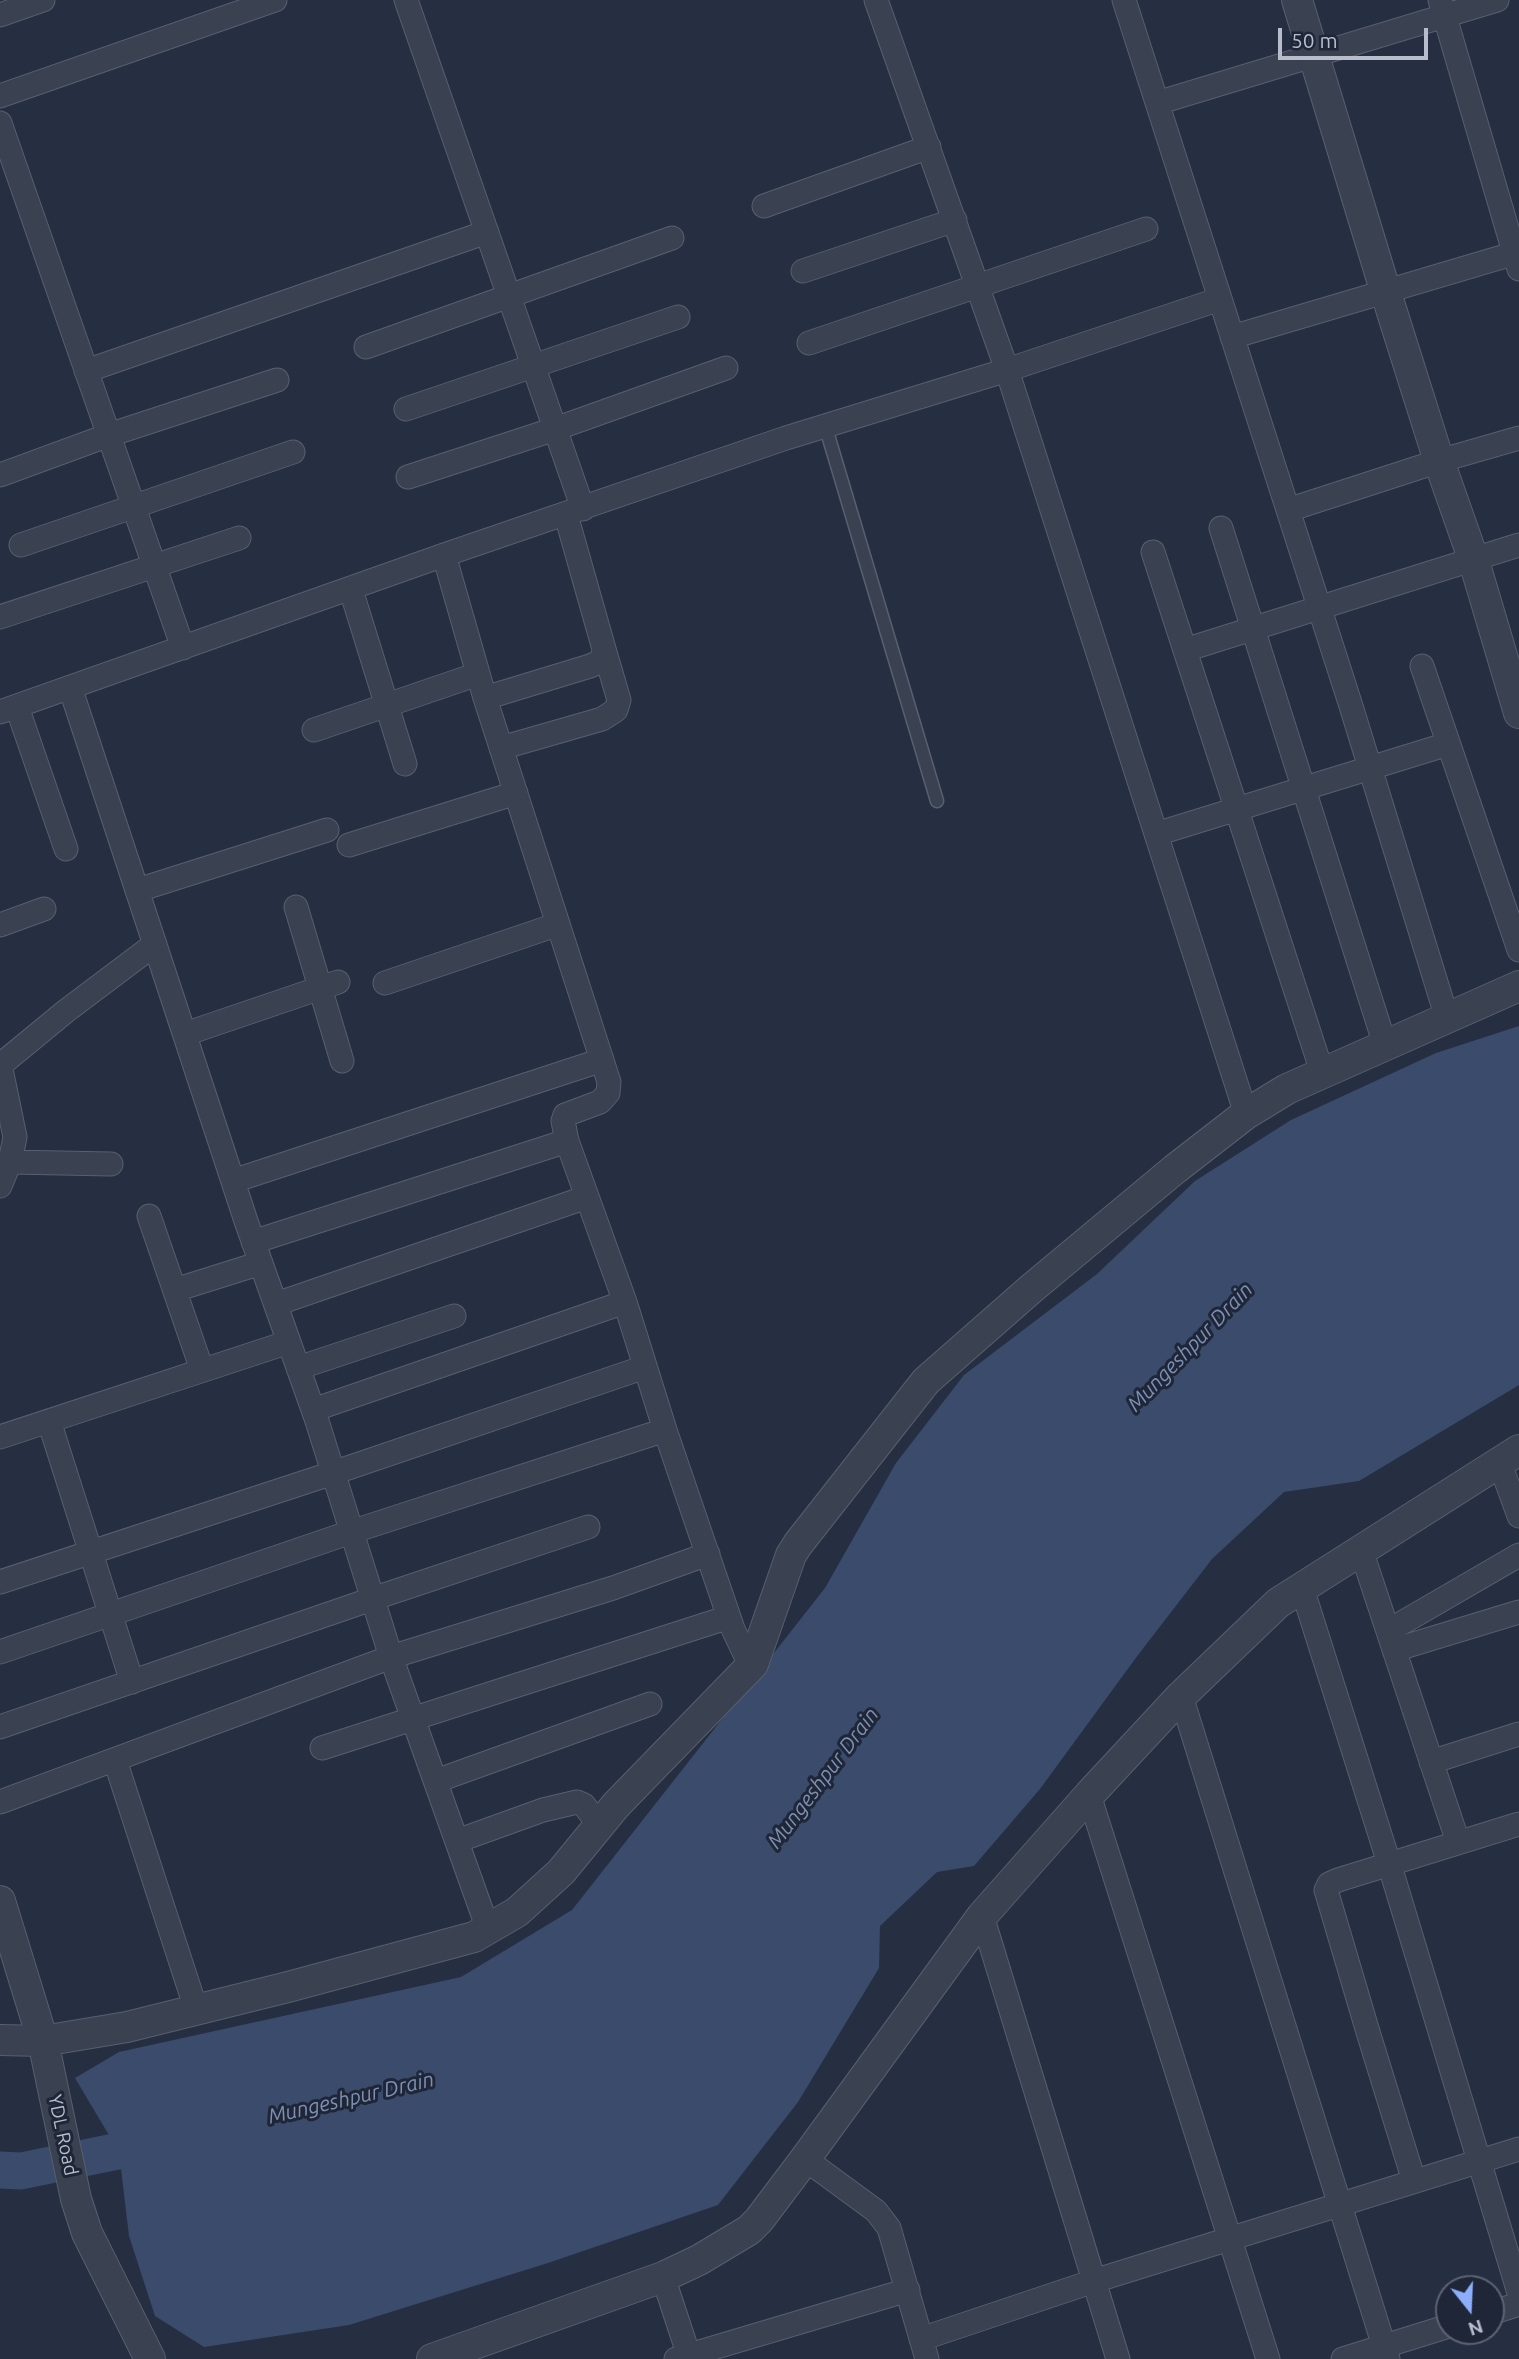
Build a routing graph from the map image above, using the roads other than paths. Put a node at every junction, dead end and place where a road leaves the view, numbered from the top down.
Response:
1 (43, 0) edge
2 (275, 0) edge
3 (406, 0) edge
4 (876, 0) edge
5 (1124, 0) edge
6 (1297, 0) edge
7 (1497, 0) edge
8 (1442, 8) edge
9 (0, 15) edge
10 (1315, 56) junction
11 (0, 96) edge
12 (1157, 103) junction
13 (0, 122) edge
14 (929, 147) junction
15 (764, 205) dead end
16 (955, 220) junction
17 (1146, 229) dead end
18 (487, 232) junction
19 (672, 238) dead end
20 (1517, 258) edge
21 (803, 271) dead end
22 (978, 286) junction
23 (1386, 293) junction
24 (509, 296) junction
25 (1220, 299) junction
26 (678, 317) dead end
27 (1232, 337) junction
28 (809, 343) dead end
29 (366, 347) dead end
30 (534, 366) junction
31 (726, 368) dead end
32 (1007, 370) junction
33 (86, 371) junction
34 (277, 380) dead end
35 (407, 409) dead end
36 (825, 425) junction
37 (555, 429) junction
38 (109, 435) junction
39 (1519, 438) edge
40 (293, 452) dead end
41 (1439, 461) junction
42 (0, 475) edge
43 (408, 477) dead end
44 (133, 505) junction
45 (1288, 510) junction
46 (574, 512) junction
47 (1221, 528) dead end
48 (239, 538) dead end
49 (21, 545) dead end
50 (1519, 545) edge
51 (1153, 552) dead end
52 (444, 555) junction
53 (1473, 558) junction
54 (154, 567) junction
55 (351, 590) junction
56 (1319, 607) junction
57 (0, 617) edge
58 (1251, 629) junction
59 (183, 648) junction
60 (604, 649) junction
61 (1185, 650) junction
62 (1422, 666) dead end
63 (478, 674) junction
64 (70, 687) junction
65 (485, 698) junction
66 (386, 705) junction
67 (9, 710) edge
68 (1519, 713) edge
69 (314, 730) dead end
70 (1448, 744) junction
71 (501, 748) junction
72 (405, 764) dead end
73 (1370, 768) junction
74 (1302, 789) junction
75 (516, 793) junction
76 (937, 801) dead end
77 (1237, 809) junction
78 (327, 830) dead end
79 (1156, 834) junction
80 (349, 845) dead end
81 (66, 849) dead end
82 (138, 890) junction
83 (296, 907) dead end
84 (44, 909) dead end
85 (0, 925) edge
86 (556, 925) junction
87 (155, 944) junction
88 (1519, 950) edge
89 (385, 983) dead end
90 (329, 985) junction
91 (1519, 986) edge
92 (1447, 1018) junction
93 (186, 1034) junction
94 (1385, 1045) junction
95 (602, 1060) junction
96 (342, 1061) dead end
97 (0, 1068) edge
98 (1322, 1072) junction
99 (1246, 1114) junction
100 (567, 1141) junction
101 (10, 1162) junction
102 (111, 1164) dead end
103 (233, 1181) junction
104 (0, 1186) edge
105 (587, 1197) junction
106 (149, 1216) dead end
107 (257, 1252) junction
108 (175, 1290) junction
109 (625, 1302) junction
110 (276, 1304) junction
111 (454, 1315) dead end
112 (289, 1342) junction
113 (645, 1367) junction
114 (298, 1368) junction
115 (202, 1370) junction
116 (313, 1410) junction
117 (49, 1421) junction
118 (665, 1430) junction
119 (0, 1437) edge
120 (1509, 1455) edge
121 (333, 1473) junction
122 (1519, 1517) edge
123 (588, 1527) dead end
124 (351, 1532) junction
125 (1361, 1550) junction
126 (90, 1553) junction
127 (708, 1554) junction
128 (1519, 1555) edge
129 (0, 1582) edge
130 (1302, 1588) junction
131 (372, 1599) junction
132 (1519, 1612) edge
133 (110, 1615) junction
134 (729, 1617) junction
135 (1391, 1640) junction
136 (0, 1652) edge
137 (391, 1657) junction
138 (751, 1667) junction
139 (132, 1682) junction
140 (1181, 1696) junction
141 (650, 1704) dead end
142 (414, 1719) junction
143 (0, 1727) edge
144 (1519, 1734) edge
145 (322, 1748) dead end
146 (115, 1760) junction
147 (1431, 1762) junction
148 (436, 1781) junction
149 (1089, 1795) junction
150 (0, 1802) edge
151 (599, 1825) junction
152 (1518, 1827) edge
153 (457, 1841) junction
154 (1458, 1842) junction
155 (1389, 1863) junction
156 (0, 1901) edge
157 (982, 1916) junction
158 (488, 1929) junction
159 (197, 2009) junction
160 (0, 2040) edge
161 (43, 2041) junction
162 (1519, 2149) edge
163 (805, 2159) junction
164 (1479, 2161) junction
165 (1414, 2181) junction
166 (1339, 2203) junction
167 (1230, 2238) junction
168 (663, 2277) junction
169 (1094, 2281) junction
170 (908, 2290) junction
171 (1519, 2293) edge
172 (1435, 2332) edge
173 (1386, 2353) edge
174 (924, 2354) edge
175 (685, 2358) edge
176 (150, 2359) edge
177 (432, 2359) edge
178 (1118, 2359) edge
179 (1268, 2359) edge
180 (1343, 2359) edge

1 - 9 street
2 - 11 street
3 - 18 street
4 - 14 street
5 - 12 street
6 - 10 street
7 - 8 street
8 - 10 street
8 - 20 street
10 - 12 street
10 - 23 street
12 - 25 street
13 - 33 street
14 - 15 street
14 - 16 street
16 - 21 street
16 - 22 street
17 - 22 street
18 - 24 street
18 - 33 street
19 - 24 street
20 - 23 street
22 - 28 street
22 - 32 street
23 - 27 street
23 - 41 street
24 - 29 street
24 - 30 street
25 - 27 street
25 - 32 street
26 - 30 street
27 - 45 street
30 - 35 street
30 - 37 street
31 - 37 street
32 - 36 street
32 - 79 street
33 - 38 street
34 - 38 street
36 - 46 street
36 - 76 lane
37 - 43 street
37 - 46 street
38 - 42 street
38 - 44 street
39 - 41 street
40 - 44 street
41 - 45 street
41 - 53 street
44 - 49 street
44 - 54 street
45 - 56 street
46 - 52 street
46 - 60 street
47 - 58 street
48 - 54 street
50 - 53 street
51 - 61 street
52 - 55 street
52 - 63 street
53 - 56 street
53 - 68 street
54 - 57 street
54 - 59 street
55 - 59 street
55 - 66 street
56 - 58 street
56 - 73 street
58 - 61 street
58 - 74 street
59 - 64 street
60 - 65 street
60 - 71 street
61 - 77 street
62 - 70 street
63 - 65 street
63 - 66 street
64 - 67 street
64 - 82 street
65 - 71 street
66 - 69 street
66 - 72 street
67 - 81 street
70 - 73 street
70 - 88 street
71 - 75 street
73 - 74 street
73 - 92 street
74 - 77 street
74 - 94 street
75 - 80 street
75 - 86 street
77 - 79 street
77 - 98 street
78 - 82 street
79 - 99 street
82 - 87 street
83 - 90 street
84 - 85 street
86 - 89 street
86 - 95 street
87 - 93 street
87 - 97 street
90 - 93 street
90 - 96 street
91 - 92 street
92 - 94 street
93 - 103 street
94 - 98 street
95 - 100 street
95 - 103 street
97 - 101 street
98 - 99 street
99 - 138 street
100 - 105 street
100 - 107 street
101 - 102 street
101 - 104 street
103 - 107 street
105 - 109 street
105 - 110 street
106 - 108 street
107 - 108 street
107 - 110 street
108 - 115 street
109 - 113 street
109 - 116 street
110 - 112 street
111 - 114 street
112 - 114 street
112 - 115 street
113 - 118 street
113 - 121 street
114 - 116 street
115 - 117 street
116 - 121 street
117 - 119 street
117 - 126 street
118 - 124 street
118 - 127 street
120 - 122 street
120 - 125 street
121 - 124 street
121 - 126 street
123 - 131 street
124 - 131 street
124 - 133 street
125 - 130 street
125 - 135 street
126 - 129 street
126 - 133 street
127 - 134 street
127 - 137 street
128 - 135 street
130 - 140 street
130 - 155 street
131 - 137 street
131 - 139 street
132 - 135 street
133 - 136 street
133 - 139 street
134 - 138 street
134 - 142 street
135 - 147 street
137 - 142 street
137 - 146 street
138 - 151 street
139 - 143 street
140 - 149 street
140 - 166 street
141 - 148 street
142 - 145 street
142 - 148 street
144 - 147 street
146 - 150 street
146 - 159 street
147 - 154 street
148 - 153 street
149 - 157 street
149 - 167 street
151 - 153 street
151 - 158 street
152 - 154 street
153 - 158 street
154 - 155 street
155 - 164 street
155 - 165 street
156 - 161 street, YDL Road
157 - 163 street
157 - 169 street
158 - 159 street
159 - 161 street
160 - 161 street
161 - 176 street, YDL Road
162 - 164 street
163 - 168 street
163 - 170 street
164 - 165 street
164 - 171 street
165 - 166 street
166 - 167 street
166 - 173 street
167 - 169 street
167 - 179 street
168 - 175 street
168 - 177 street
169 - 174 street
169 - 178 street
170 - 174 street
170 - 175 street
172 - 173 street
173 - 180 street

